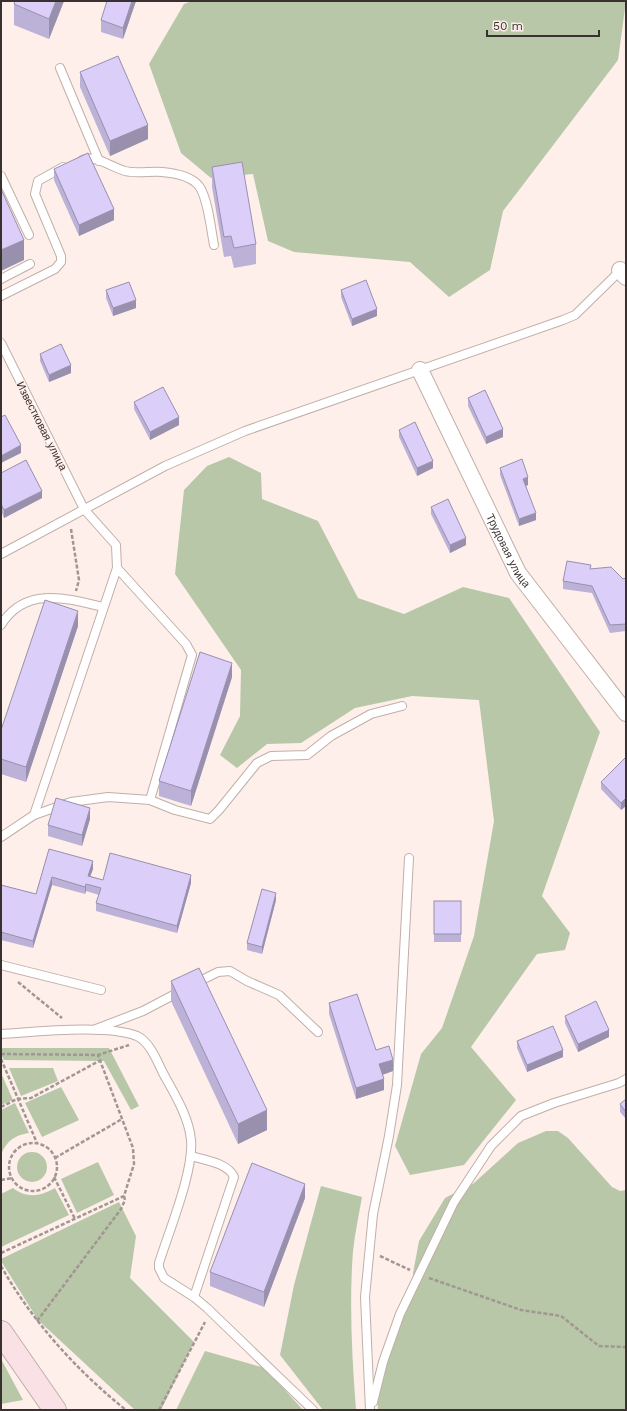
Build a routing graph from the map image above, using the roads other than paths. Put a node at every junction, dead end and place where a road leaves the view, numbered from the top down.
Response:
1 (60, 68) dead end
2 (99, 161) junction
3 (2, 181) edge
4 (29, 235) dead end
5 (214, 245) dead end
6 (30, 264) dead end
7 (624, 271) edge
8 (1, 279) edge
9 (1, 296) edge
10 (1, 344) edge
11 (420, 370) junction
12 (84, 509) junction
13 (1, 554) edge
14 (117, 568) junction
15 (103, 607) junction
16 (1, 625) edge
17 (402, 706) dead end
18 (626, 713) edge
19 (150, 800) junction
20 (34, 815) junction
21 (5, 830) edge
22 (1, 837) edge
23 (409, 858) dead end
24 (1, 965) edge
25 (101, 990) dead end
26 (94, 1030) junction
27 (318, 1032) dead end
28 (1, 1034) edge
29 (626, 1079) edge
30 (191, 1156) junction
31 (194, 1297) junction
32 (1, 1332) edge
33 (55, 1410) edge
34 (313, 1410) edge
35 (371, 1410) edge

1 - 2 lane
2 - 5 lane
2 - 9 lane
3 - 4 lane
6 - 8 lane
7 - 11 lane
10 - 12 lane, Известковая улица
11 - 12 lane
11 - 18 street, Трудовая улица
12 - 13 lane
12 - 14 lane, Известковая улица
14 - 15 lane
14 - 19 lane
15 - 16 lane
15 - 20 lane
17 - 19 lane
19 - 20 lane
20 - 21 lane
21 - 22 lane
23 - 35 lane
24 - 25 lane
26 - 27 lane
26 - 28 lane
26 - 30 lane
29 - 35 lane
30 - 31 lane
30 - 31 lane
31 - 34 lane
32 - 33 main road

